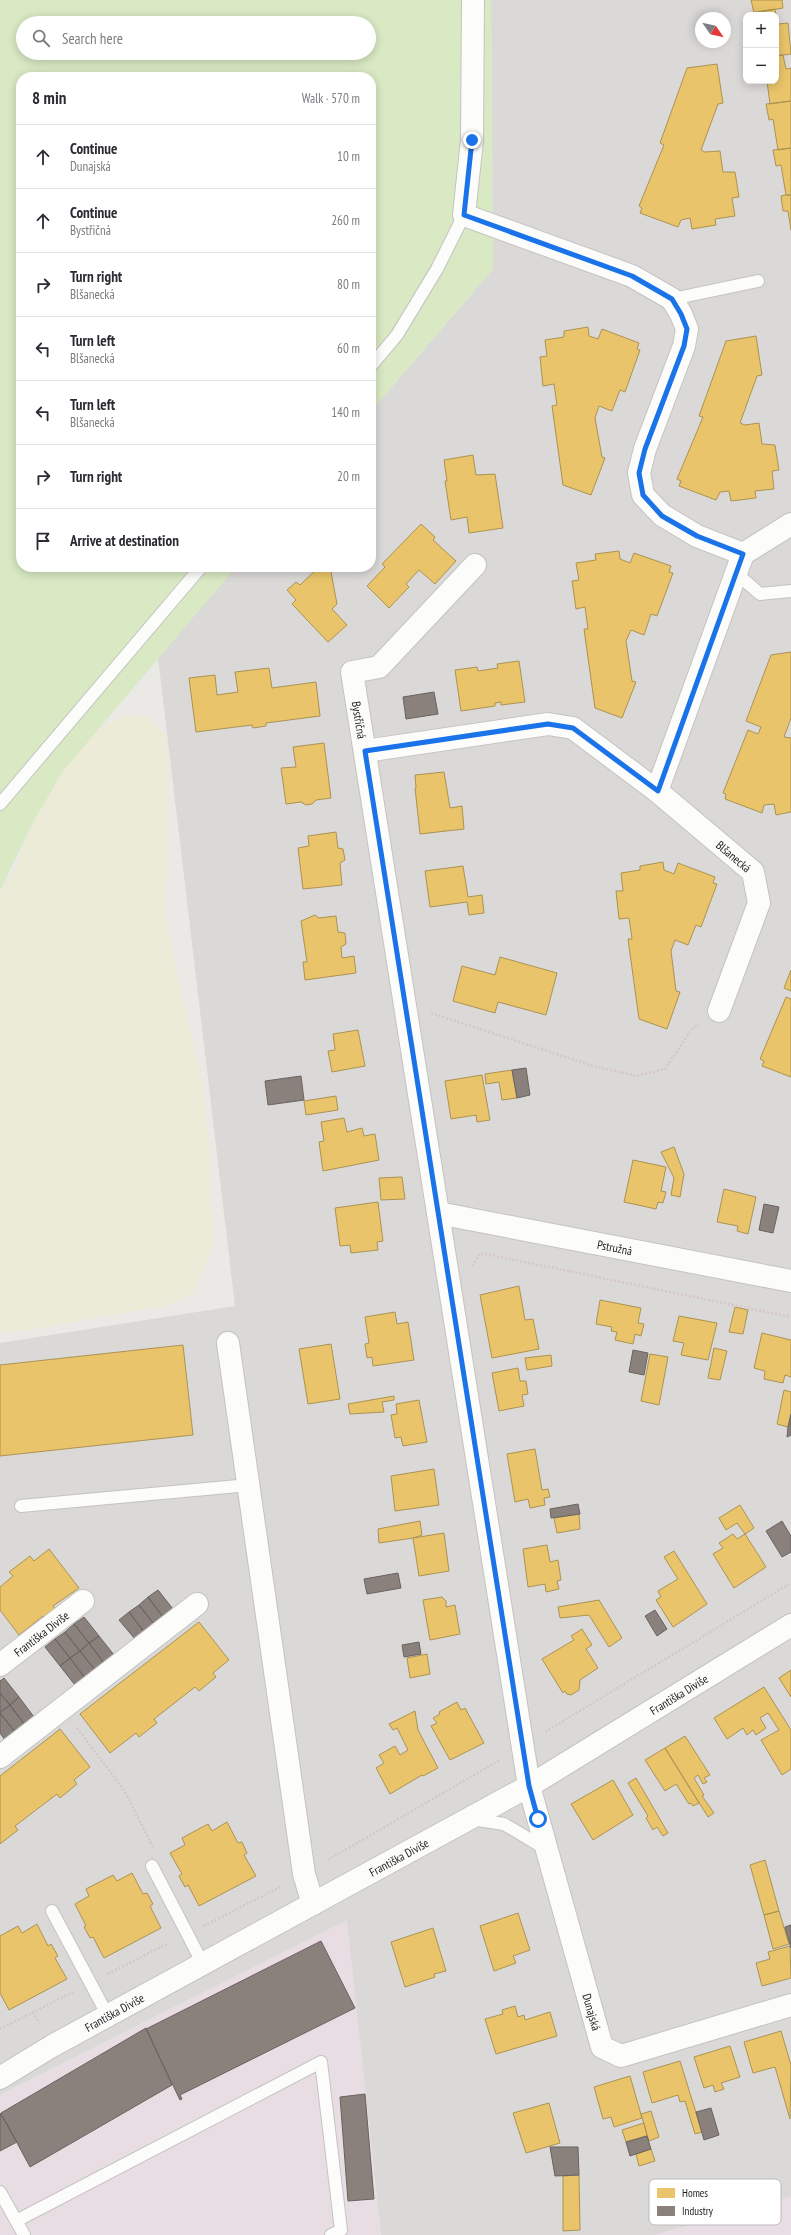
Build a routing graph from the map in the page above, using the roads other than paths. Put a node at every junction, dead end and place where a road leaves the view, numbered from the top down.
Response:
1 (473, 0) edge
2 (464, 215) junction
3 (758, 281) dead end
4 (672, 299) junction
5 (376, 360) edge
6 (791, 524) edge
7 (740, 563) junction
8 (475, 565) dead end
9 (197, 572) edge
10 (791, 591) edge
11 (365, 751) junction
12 (658, 791) junction
13 (0, 804) edge
14 (719, 1010) road end
15 (438, 1214) junction
16 (791, 1281) edge
17 (228, 1343) dead end
18 (249, 1485) junction
19 (21, 1506) dead end
20 (83, 1601) dead end
21 (197, 1604) dead end
22 (791, 1625) edge
23 (0, 1665) edge
24 (0, 1758) edge
25 (529, 1786) junction
26 (470, 1818) junction
27 (546, 1849) junction
28 (152, 1866) road end
29 (313, 1904) junction
30 (52, 1911) dead end
31 (203, 1964) junction
32 (791, 2005) edge
33 (108, 2016) junction
34 (0, 2078) edge
35 (0, 2192) edge
36 (16, 2221) junction
37 (24, 2235) edge
38 (331, 2235) edge

1 - 2 street
2 - 4 street
2 - 5 lane
3 - 4 lane
4 - 7 street
6 - 7 street
7 - 10 lane
7 - 12 street
8 - 11 street, Bystřičná
9 - 13 lane
11 - 12 street, Blšanecká
11 - 15 street, Bystřičná
12 - 14 street, Blšanecká
15 - 16 street, Pstružná
15 - 25 street, Bystřičná
17 - 18 street
18 - 19 lane
18 - 29 street
20 - 23 street, Františka Diviše
21 - 24 street
22 - 25 street, Františka Diviše
25 - 26 street, Františka Diviše
25 - 27 street, Dunajská
26 - 27 lane
26 - 29 street, Františka Diviše
27 - 32 street, Dunajská
28 - 31 lane
29 - 31 street, Františka Diviše
30 - 33 lane
31 - 33 street, Františka Diviše
33 - 34 street, Františka Diviše
35 - 36 lane
36 - 37 lane
36 - 38 lane

